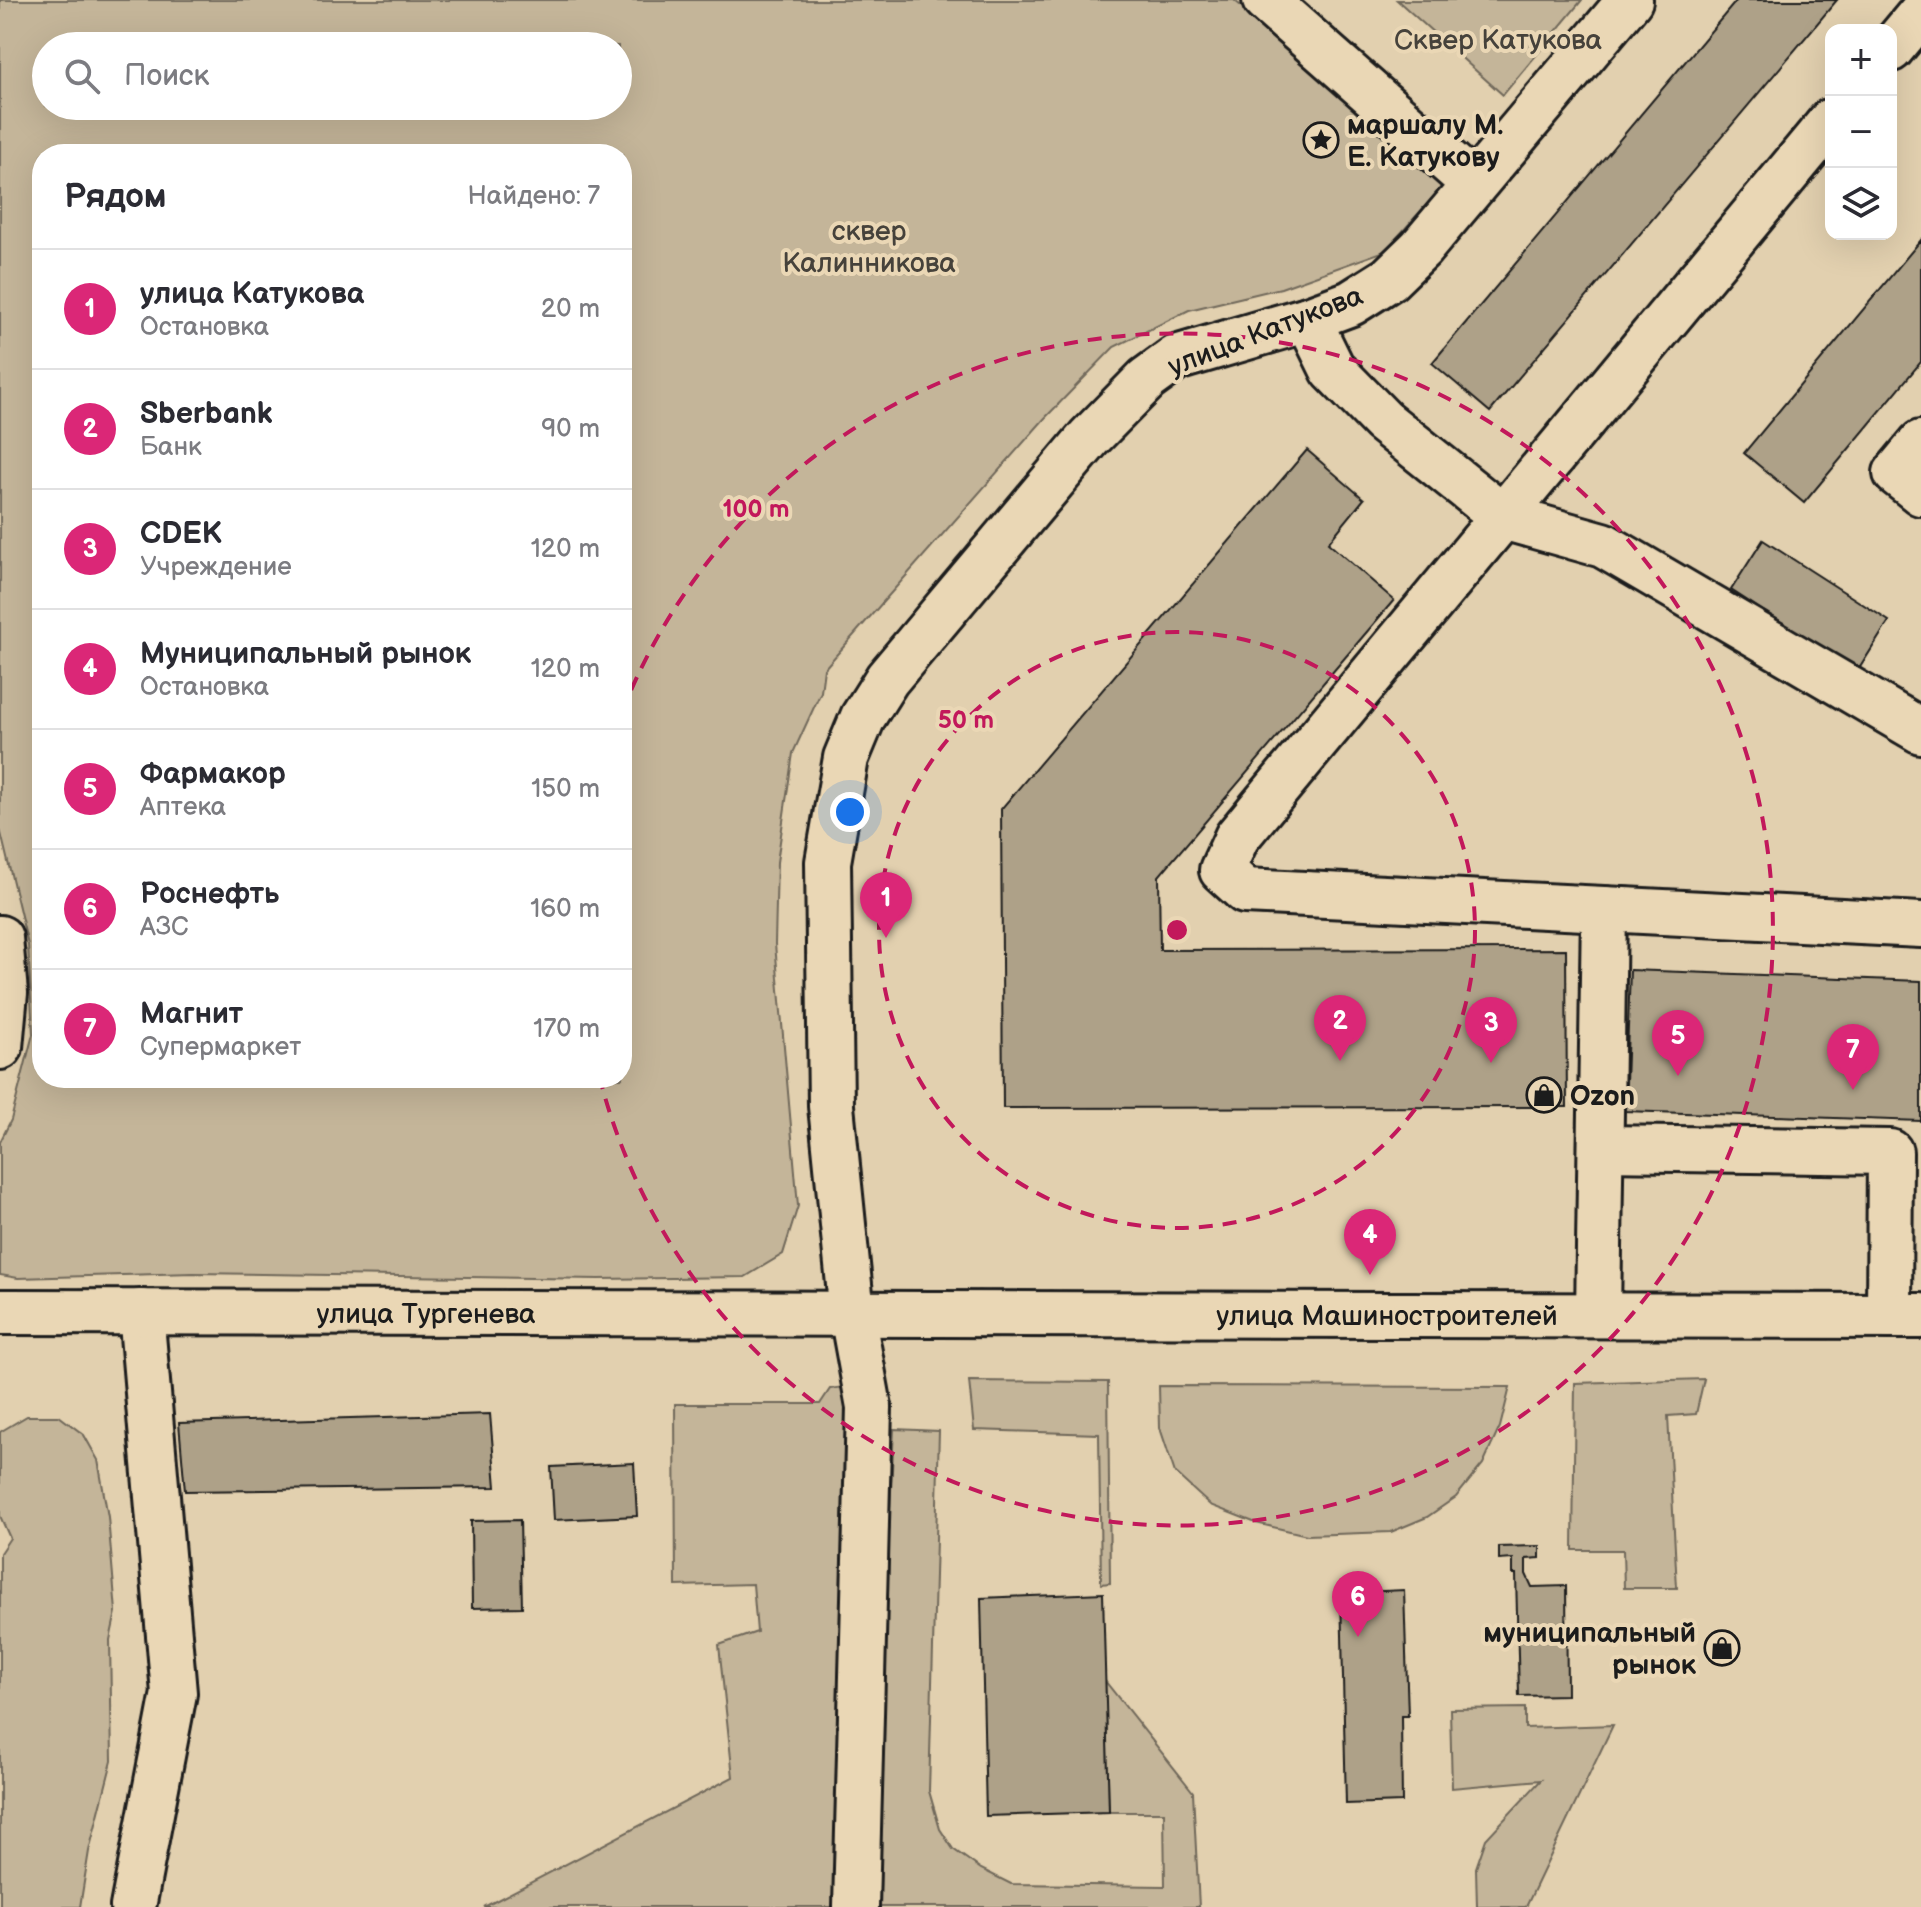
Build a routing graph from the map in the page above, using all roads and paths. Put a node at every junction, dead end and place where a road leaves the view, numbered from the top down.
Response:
1 (1265, 0) edge
2 (1630, 0) edge
3 (1921, 13) edge
4 (1897, 42) edge
5 (1825, 128) edge
6 (1474, 184) junction
7 (1308, 319) junction
8 (1921, 443) edge
9 (1921, 493) edge
10 (1503, 517) junction
11 (1921, 731) edge
12 (1604, 909) junction
13 (1921, 925) edge
14 (0, 938) edge
15 (0, 1047) edge
16 (1601, 1148) junction
17 (0, 1312) edge
18 (141, 1312) junction
19 (852, 1314) junction
20 (1598, 1315) junction
21 (1905, 1316) edge
22 (133, 1907) edge
23 (856, 1907) edge

1 - 6 street
2 - 6 street, улица Катукова
3 - 4 street
5 - 10 street
6 - 7 street, улица Катукова
7 - 10 street
7 - 19 street, улица Катукова
8 - 9 street
10 - 11 street
10 - 12 street
12 - 13 street
12 - 16 street
14 - 15 street
16 - 20 street
16 - 21 street
17 - 18 street, улица Тургенева
18 - 19 street, улица Тургенева
18 - 22 street
19 - 20 street, улица Машиностроителей
19 - 23 street, улица Катукова
20 - 21 street, улица Машиностроителей

